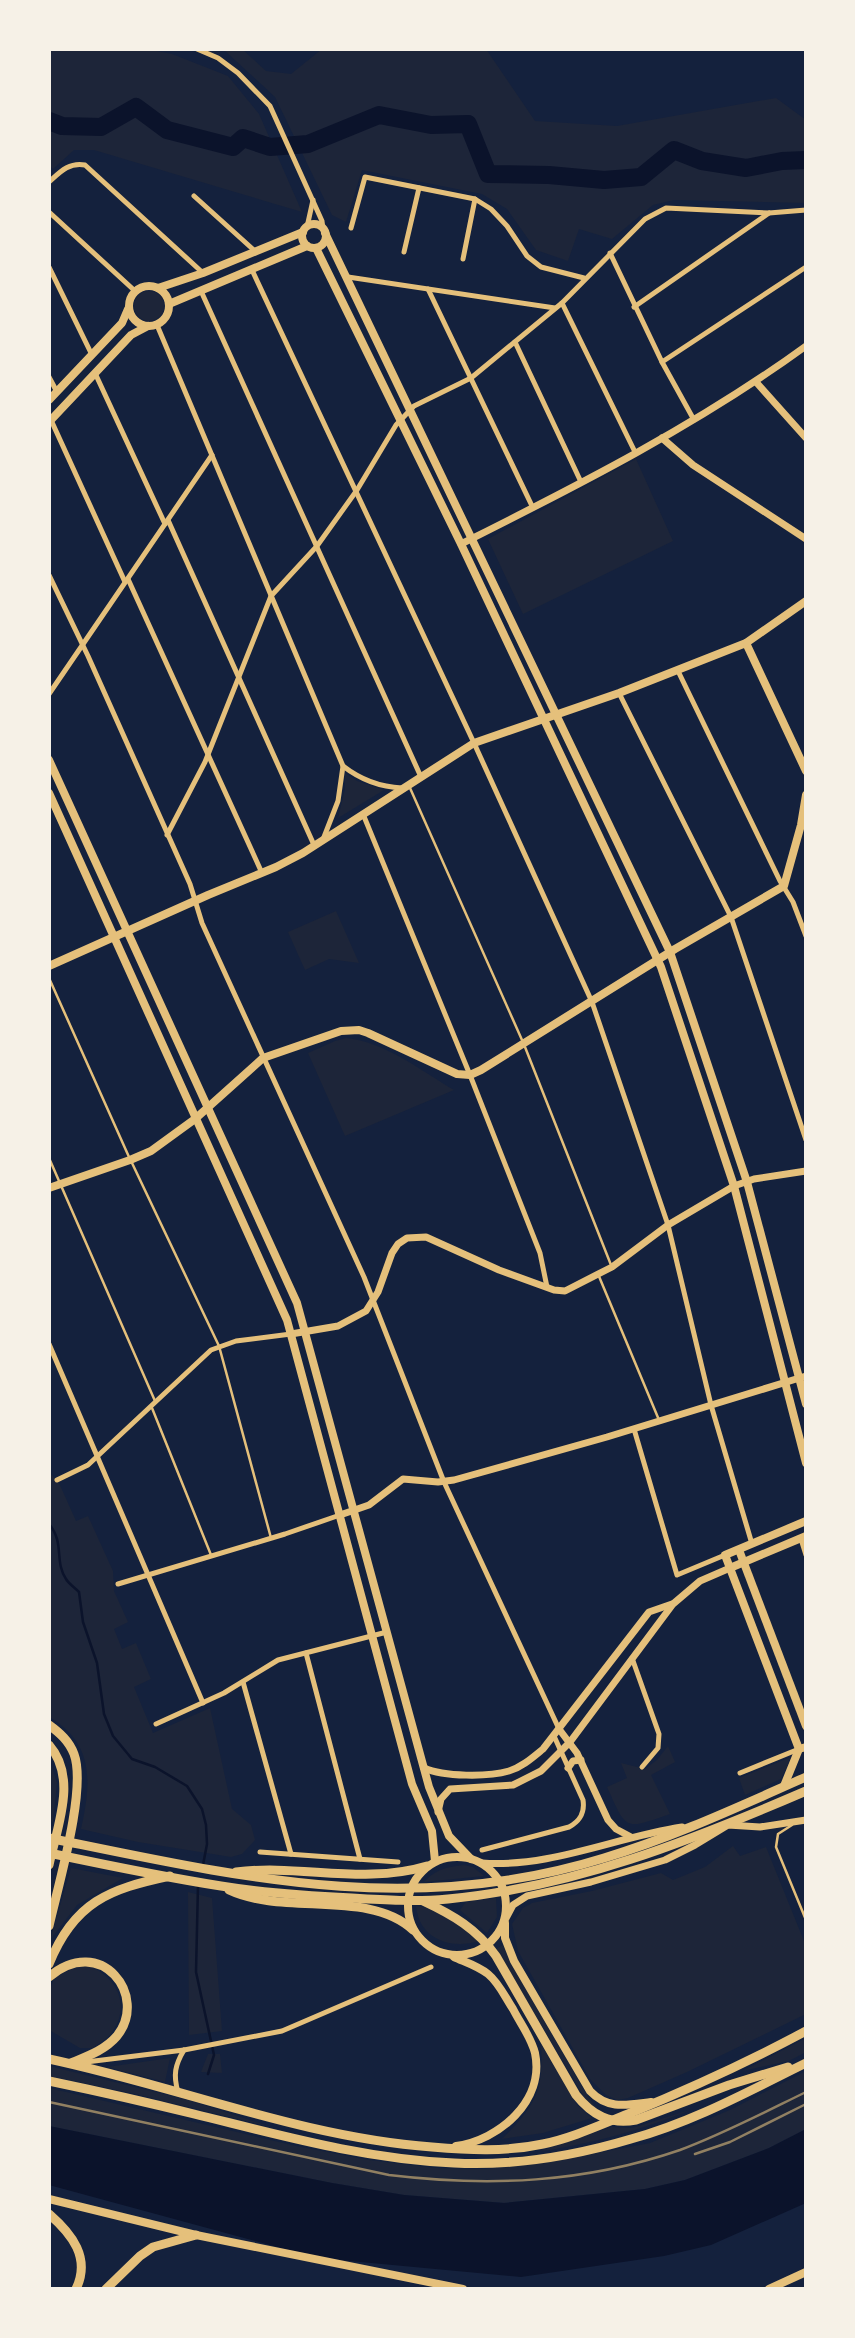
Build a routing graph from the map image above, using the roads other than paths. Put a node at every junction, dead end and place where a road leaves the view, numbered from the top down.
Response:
1 (197, 49) edge
2 (49, 182) edge
3 (419, 188) junction
4 (194, 196) dead end
5 (475, 199) junction
6 (313, 200) junction
7 (806, 210) edge
8 (49, 212) edge
9 (769, 213) junction
10 (351, 228) dead end
11 (305, 230) junction
12 (324, 231) junction
13 (312, 247) junction
14 (256, 252) junction
15 (404, 252) dead end
16 (610, 253) junction
17 (463, 259) dead end
18 (49, 267) edge
19 (806, 267) edge
20 (252, 270) junction
21 (203, 272) junction
22 (348, 277) junction
23 (584, 278) junction
24 (158, 288) junction
25 (428, 289) junction
26 (135, 291) junction
27 (201, 291) junction
28 (562, 303) junction
29 (169, 304) junction
30 (634, 307) junction
31 (128, 309) junction
32 (555, 309) junction
33 (152, 326) junction
34 (515, 342) junction
35 (806, 346) edge
36 (92, 355) junction
37 (662, 362) junction
38 (95, 373) junction
39 (49, 377) edge
40 (471, 378) junction
41 (756, 382) junction
42 (57, 392) junction
43 (49, 400) edge
44 (410, 410) junction
45 (401, 420) junction
46 (694, 420) junction
47 (50, 421) edge
48 (662, 438) junction
49 (806, 438) edge
50 (635, 452) junction
51 (212, 455) junction
52 (581, 482) junction
53 (357, 490) junction
54 (533, 508) junction
55 (167, 522) junction
56 (471, 539) junction
57 (806, 539) edge
58 (461, 544) junction
59 (317, 546) junction
60 (49, 575) edge
61 (126, 580) junction
62 (271, 596) junction
63 (806, 601) edge
64 (746, 643) junction
65 (82, 645) junction
66 (678, 671) junction
67 (239, 679) junction
68 (619, 693) junction
69 (49, 694) edge
70 (556, 714) junction
71 (544, 718) junction
72 (474, 743) junction
73 (208, 755) junction
74 (49, 760) edge
75 (343, 766) junction
76 (806, 771) edge
77 (421, 776) junction
78 (405, 786) junction
79 (49, 793) edge
80 (806, 795) edge
81 (363, 814) junction
82 (803, 825) edge
83 (167, 835) junction
84 (318, 843) junction
85 (262, 873) junction
86 (784, 887) junction
87 (195, 901) junction
88 (731, 917) junction
89 (126, 932) junction
90 (806, 936) edge
91 (114, 937) junction
92 (670, 952) junction
93 (658, 960) junction
94 (50, 964) edge
95 (49, 978) edge
96 (592, 1002) junction
97 (524, 1044) junction
98 (263, 1058) junction
99 (470, 1074) junction
100 (207, 1109) junction
101 (195, 1119) junction
102 (806, 1140) edge
103 (49, 1158) edge
104 (131, 1160) junction
105 (806, 1171) edge
106 (747, 1182) junction
107 (60, 1183) junction
108 (734, 1186) junction
109 (49, 1188) edge
110 (668, 1225) junction
111 (612, 1267) junction
112 (598, 1274) junction
113 (547, 1287) junction
114 (374, 1301) junction
115 (306, 1333) junction
116 (292, 1334) junction
117 (49, 1343) edge
118 (219, 1346) junction
119 (803, 1377) edge
120 (785, 1382) junction
121 (153, 1403) junction
122 (711, 1405) junction
123 (806, 1405) edge
124 (659, 1421) junction
125 (634, 1429) junction
126 (98, 1455) junction
127 (806, 1463) edge
128 (57, 1480) dead end
129 (444, 1482) junction
130 (354, 1511) junction
131 (340, 1515) junction
132 (806, 1521) edge
133 (271, 1538) junction
134 (803, 1538) edge
135 (752, 1544) junction
136 (740, 1549) junction
137 (211, 1555) junction
138 (726, 1555) junction
139 (806, 1555) edge
140 (744, 1562) junction
141 (730, 1568) junction
142 (147, 1574) junction
143 (118, 1584) dead end
144 (673, 1604) junction
145 (387, 1632) junction
146 (373, 1636) junction
147 (306, 1653) junction
148 (632, 1658) junction
149 (243, 1682) junction
150 (203, 1703) junction
151 (156, 1724) dead end
152 (49, 1725) edge
153 (806, 1726) edge
154 (557, 1732) junction
155 (570, 1742) junction
156 (49, 1745) edge
157 (803, 1748) edge
158 (561, 1752) junction
159 (581, 1760) junction
160 (424, 1768) junction
161 (568, 1768) junction
162 (642, 1768) dead end
163 (740, 1773) dead end
164 (806, 1777) edge
165 (784, 1786) junction
166 (806, 1791) edge
167 (438, 1812) junction
168 (806, 1820) edge
169 (728, 1825) junction
170 (694, 1826) junction
171 (631, 1837) junction
172 (49, 1838) edge
173 (482, 1850) dead end
174 (260, 1852) dead end
175 (49, 1853) edge
176 (291, 1854) junction
177 (360, 1859) junction
178 (471, 1859) junction
179 (398, 1862) dead end
180 (431, 1864) junction
181 (482, 1864) junction
182 (49, 1865) edge
183 (224, 1874) junction
184 (170, 1876) junction
185 (221, 1886) junction
186 (423, 1901) junction
187 (505, 1920) junction
188 (806, 1920) edge
189 (49, 1926) edge
190 (413, 1930) junction
191 (451, 1956) junction
192 (49, 1964) edge
193 (430, 1967) dead end
194 (49, 1977) edge
195 (806, 2031) edge
196 (184, 2050) junction
197 (49, 2059) edge
198 (806, 2062) edge
199 (71, 2064) junction
200 (49, 2081) edge
201 (178, 2092) junction
202 (661, 2101) junction
203 (443, 2148) junction
204 (49, 2199) edge
205 (49, 2214) edge
206 (196, 2235) junction
207 (806, 2272) edge
208 (76, 2289) edge
209 (106, 2289) edge
210 (462, 2289) edge
211 (769, 2289) edge

1 - 6 street
2 - 21 street
3 - 5 street
3 - 10 street
3 - 15 street
4 - 14 street
5 - 17 street
5 - 23 street
6 - 11 street
6 - 12 street
7 - 9 street
8 - 26 street
9 - 16 street
9 - 30 street
11 - 12 main road
11 - 13 main road
11 - 14 main road
12 - 13 main road
12 - 22 main road
13 - 20 main road
13 - 45 main road
14 - 21 main road
16 - 23 street
16 - 30 street
18 - 36 street
19 - 37 street
20 - 27 main road
20 - 53 street
21 - 24 main road
22 - 25 street
22 - 44 main road
23 - 28 street
24 - 26 main road
24 - 29 main road
25 - 32 street
25 - 40 street
26 - 31 main road
27 - 29 main road
27 - 59 street
28 - 32 street
28 - 50 street
29 - 33 main road
30 - 37 street
31 - 33 main road
31 - 36 main road
32 - 34 street
33 - 38 main road
33 - 51 street
34 - 40 street
34 - 52 street
35 - 41 street
36 - 42 main road
37 - 46 street
38 - 47 main road
38 - 55 street
39 - 42 street
40 - 44 street
40 - 54 street
41 - 46 street
41 - 49 street
42 - 43 main road
44 - 45 street
44 - 56 main road
45 - 53 street
45 - 58 main road
46 - 48 street
47 - 61 street
48 - 50 street
48 - 57 street
50 - 52 street
51 - 55 street
51 - 62 street
52 - 54 street
53 - 59 street
53 - 72 street
54 - 56 street
55 - 61 street
55 - 67 street
56 - 58 street
56 - 70 main road
58 - 71 main road
59 - 62 street
59 - 77 street
60 - 65 street
61 - 65 street
61 - 73 street
62 - 67 street
62 - 75 street
63 - 64 main road
64 - 66 main road
64 - 76 main road
65 - 69 street
65 - 83 street
66 - 68 main road
66 - 86 street
67 - 73 street
67 - 84 street
68 - 70 main road
68 - 88 street
70 - 71 main road
70 - 92 main road
71 - 72 main road
71 - 93 main road
72 - 77 main road
72 - 96 street
73 - 83 street
73 - 85 street
74 - 89 main road
75 - 78 street
75 - 84 street
77 - 78 main road
78 - 81 main road
78 - 97 lane
79 - 91 main road
80 - 82 main road
81 - 84 main road
81 - 99 street
82 - 86 main road
83 - 87 street
84 - 85 main road
85 - 87 main road
86 - 88 main road
86 - 90 street
87 - 89 main road
87 - 98 street
88 - 92 main road
88 - 102 street
89 - 91 main road
89 - 100 main road
91 - 94 main road
91 - 101 main road
92 - 93 main road
92 - 106 main road
93 - 96 main road
93 - 108 main road
95 - 104 lane
96 - 97 main road
96 - 110 street
97 - 99 main road
97 - 111 lane
98 - 99 main road
98 - 100 main road
98 - 114 street
99 - 113 street
100 - 101 main road
100 - 115 main road
101 - 104 main road
101 - 116 main road
103 - 107 lane
104 - 107 main road
104 - 118 lane
105 - 106 street
106 - 108 street
106 - 119 main road
107 - 109 main road
107 - 121 lane
108 - 110 street
108 - 120 main road
110 - 111 street
110 - 122 street
111 - 112 street
112 - 113 street
112 - 124 lane
113 - 114 street
114 - 115 street
114 - 129 street
115 - 116 street
115 - 130 main road
116 - 118 street
116 - 131 main road
117 - 126 street
118 - 121 street
118 - 133 lane
119 - 120 street
119 - 123 main road
120 - 122 street
120 - 127 main road
121 - 126 street
121 - 137 lane
122 - 124 street
122 - 135 street
124 - 125 street
125 - 129 street
125 - 138 street
126 - 128 street
126 - 142 street
129 - 130 street
129 - 154 street
130 - 131 street
130 - 145 main road
131 - 133 street
131 - 146 main road
132 - 135 main road
133 - 137 street
134 - 139 street
134 - 140 main road
135 - 136 main road
136 - 138 main road
136 - 140 main road
137 - 142 street
138 - 141 main road
140 - 141 main road
140 - 153 main road
141 - 144 street
141 - 157 main road
142 - 143 street
142 - 150 street
144 - 148 street
144 - 154 street
145 - 146 street
145 - 160 main road
146 - 147 street
146 - 180 main road
147 - 149 street
147 - 177 street
148 - 155 street
148 - 162 street
149 - 150 street
149 - 176 street
150 - 151 street
152 - 189 main road
154 - 155 street
154 - 158 street
154 - 160 street
155 - 158 street
155 - 159 street
156 - 182 main road
157 - 163 street
157 - 165 main road
158 - 161 street
158 - 167 street
159 - 161 street
159 - 171 street
160 - 167 main road
161 - 173 street
164 - 165 main road
165 - 170 main road
166 - 169 main road
167 - 178 main road
168 - 169 street
168 - 188 lane
169 - 186 main road
169 - 187 street
170 - 171 street
170 - 183 main road
171 - 181 street
172 - 183 main road
174 - 176 street
175 - 184 main road
176 - 177 street
177 - 179 street
178 - 180 main road
178 - 181 main road
180 - 183 main road
180 - 190 main road
181 - 187 main road
184 - 185 main road
184 - 192 main road
185 - 186 main road
185 - 190 main road
186 - 198 main road
187 - 191 main road
187 - 202 main road
190 - 191 main road
191 - 203 main road
193 - 196 street
194 - 199 main road
195 - 202 main road
196 - 199 street
196 - 201 street
197 - 199 main road
198 - 200 main road
199 - 201 main road
201 - 203 main road
202 - 203 main road
204 - 206 main road
205 - 208 main road
206 - 209 main road
206 - 210 main road
207 - 211 main road

